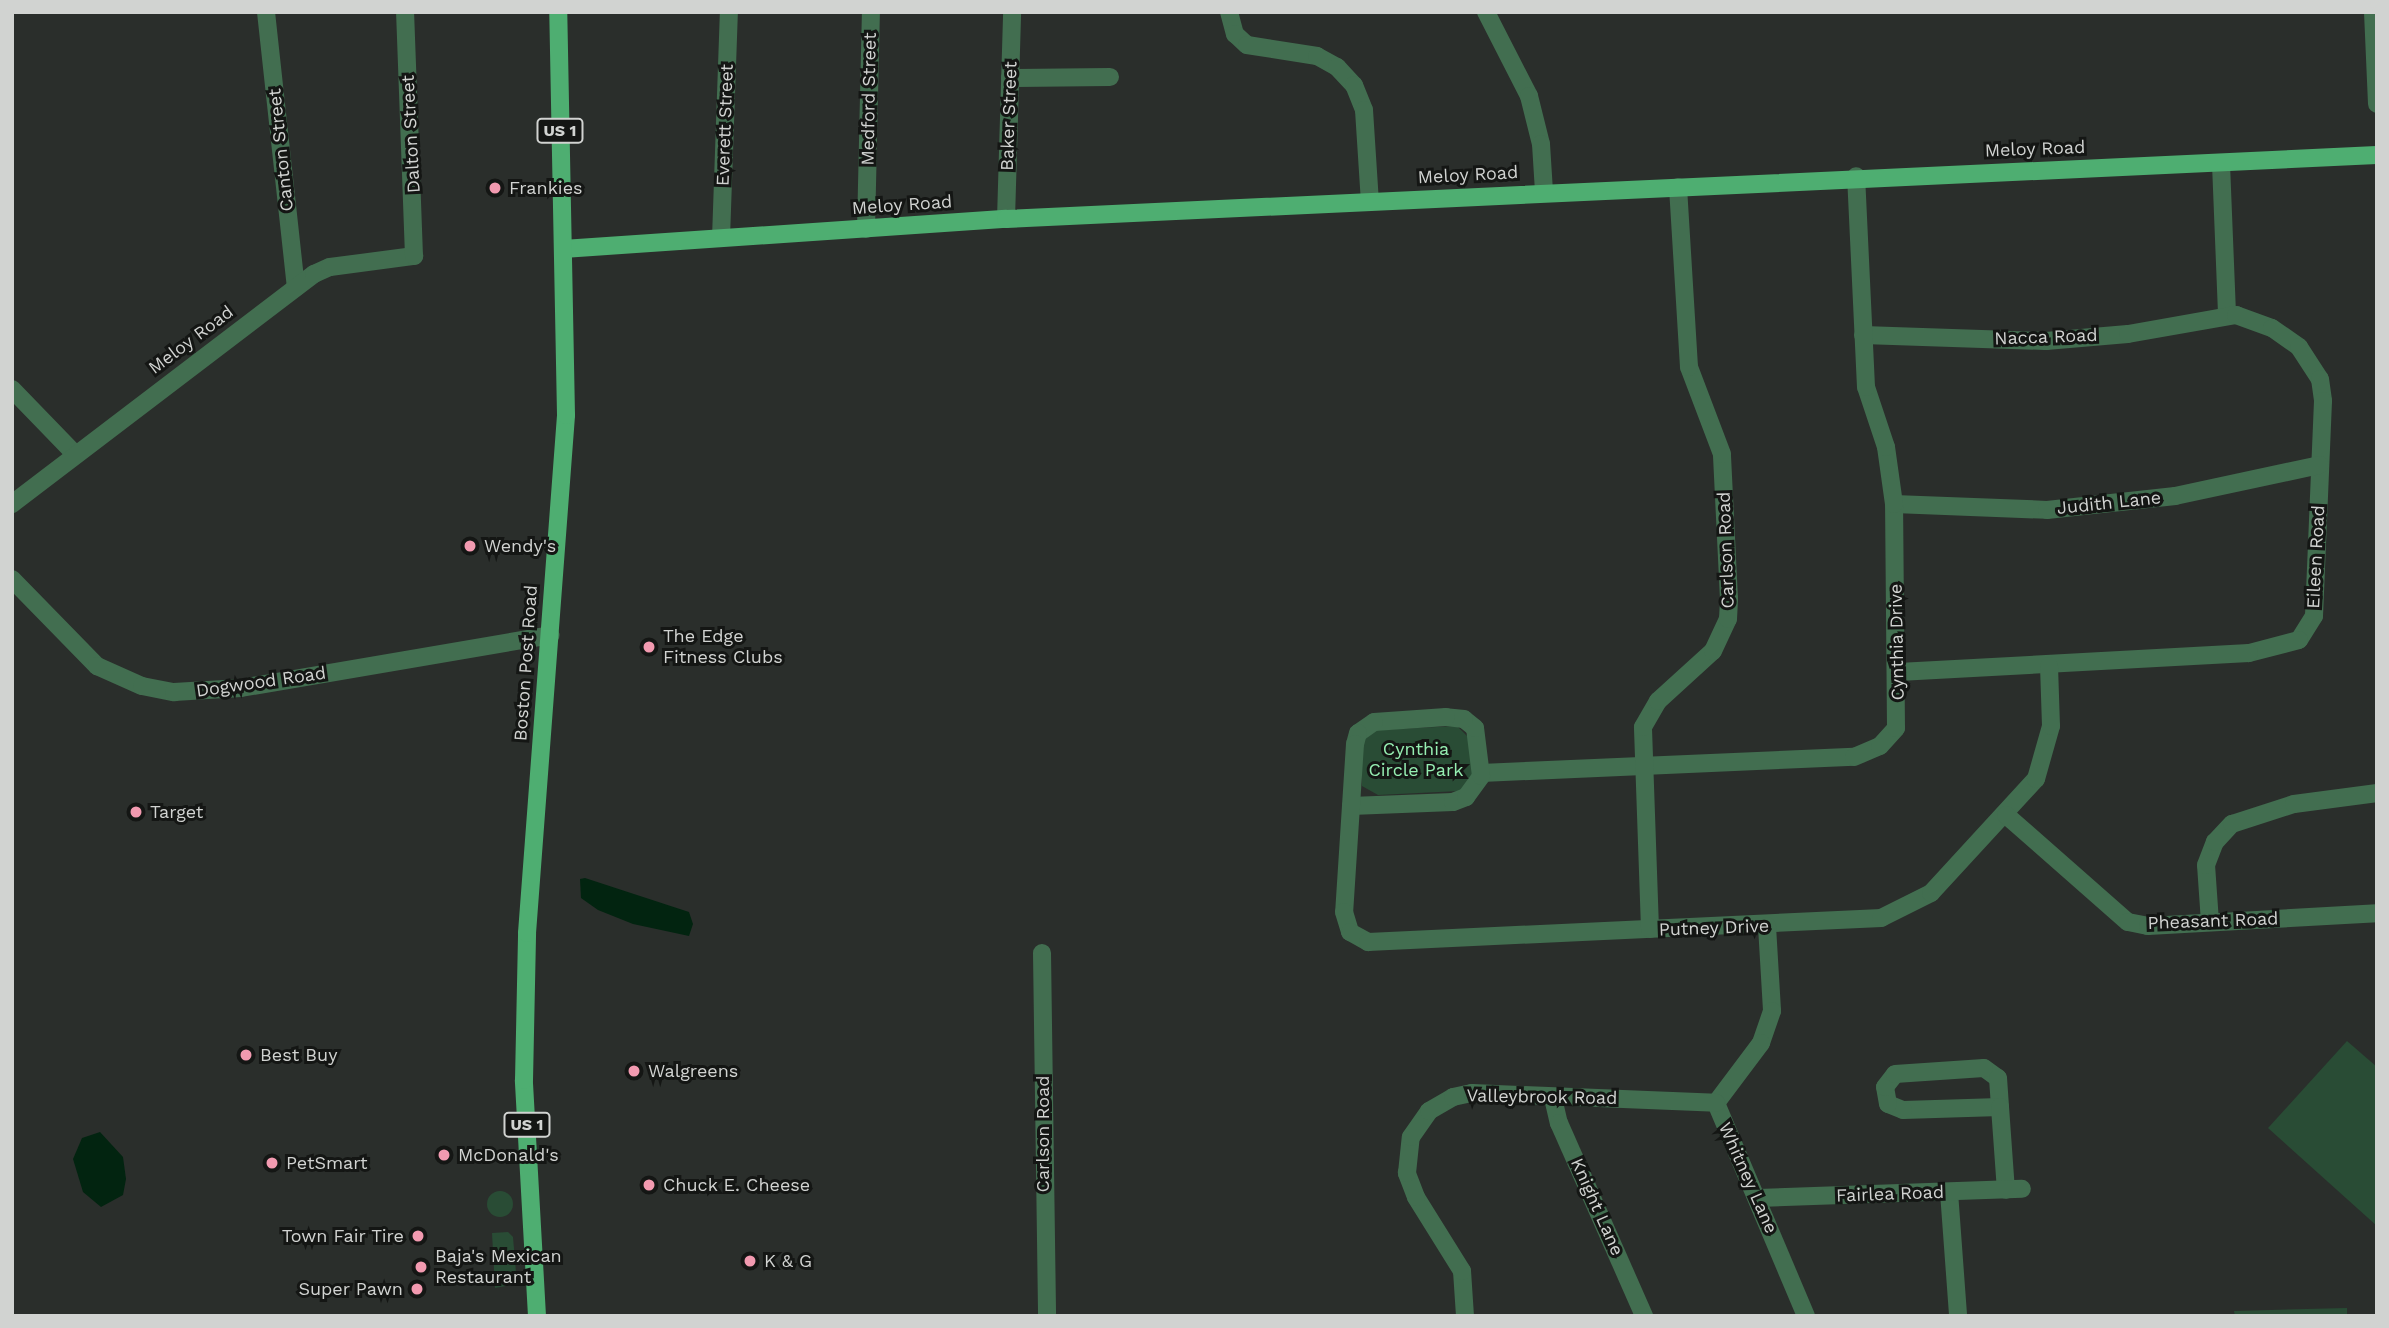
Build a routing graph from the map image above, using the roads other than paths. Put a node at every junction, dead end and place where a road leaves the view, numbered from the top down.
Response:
1 (266, 12) edge
2 (405, 12) edge
3 (558, 12) edge
4 (729, 12) edge
5 (871, 12) edge
6 (1012, 12) edge
7 (1229, 12) edge
8 (1486, 12) edge
9 (2373, 12) edge
10 (1110, 77) dead end
11 (1010, 78) junction
12 (2377, 104) edge
13 (2377, 155) edge
14 (2221, 164) junction
15 (1856, 176) junction
16 (1678, 187) junction
17 (1544, 192) junction
18 (1370, 202) junction
19 (1006, 219) junction
20 (866, 229) junction
21 (721, 238) junction
22 (563, 249) junction
23 (414, 256) joint
24 (296, 287) junction
25 (2227, 316) junction
26 (1863, 335) junction
27 (12, 388) edge
28 (74, 453) junction
29 (2320, 465) junction
30 (12, 504) edge
31 (1894, 504) junction
32 (12, 579) edge
33 (550, 635) junction
34 (2049, 666) junction
35 (1899, 672) junction
36 (1644, 769) junction
37 (1481, 773) junction
38 (2377, 793) edge
39 (1351, 806) junction
40 (2006, 815) junction
41 (2377, 913) edge
42 (2210, 922) junction
43 (1767, 926) junction
44 (1650, 929) junction
45 (1042, 953) dead end
46 (1553, 1098) junction
47 (1716, 1103) junction
48 (2000, 1107) junction
49 (1949, 1192) junction
50 (1758, 1198) junction
51 (537, 1316) edge
52 (1046, 1316) edge
53 (1465, 1316) edge
54 (1644, 1316) edge
55 (1806, 1316) edge
56 (1958, 1316) edge

1 - 24 street, Canton Street
2 - 23 street, Dalton Street
3 - 22 main road, Boston Post Road / US 1
4 - 21 street, Everett Street
5 - 20 street, Medford Street
6 - 11 street, Baker Street
7 - 18 street
8 - 17 street
9 - 12 street
10 - 11 street
11 - 19 street, Baker Street
13 - 14 main road, Meloy Road
14 - 15 main road, Meloy Road
14 - 25 street
15 - 16 main road, Meloy Road
15 - 26 street, Cynthia Drive
16 - 17 main road, Meloy Road
16 - 36 street, Carlson Road
17 - 18 main road, Meloy Road
18 - 19 main road, Meloy Road
19 - 20 main road, Meloy Road
20 - 21 main road, Meloy Road
21 - 22 main road, Meloy Road
22 - 33 main road, Boston Post Road / US 1
23 - 24 street, Meloy Road
24 - 28 street, Meloy Road
25 - 26 street, Nacca Road
25 - 29 street, Eileen Road
26 - 31 street, Cynthia Drive
27 - 28 street
28 - 30 street, Meloy Road
29 - 31 street, Judith Lane
29 - 34 street, Eileen Road
31 - 35 street, Cynthia Drive
32 - 33 street, Dogwood Road
33 - 51 main road, Boston Post Road / US 1
34 - 35 street, Eileen Road
34 - 40 street, Putney Drive
35 - 36 street, Cynthia Drive
36 - 37 street, Cynthia Drive
36 - 44 street, Carlson Road
37 - 39 street
37 - 39 street
38 - 42 street
39 - 44 street, Putney Drive
40 - 42 street, Pheasant Road
40 - 43 street, Putney Drive
41 - 42 street, Pheasant Road
43 - 44 street, Putney Drive
43 - 47 street, Whitney Lane
45 - 52 street, Carlson Road
46 - 47 street, Valleybrook Road
46 - 53 street, Valleybrook Road
46 - 54 street, Knight Lane
47 - 50 street, Whitney Lane
48 - 48 street
48 - 49 street, Fairlea Road
49 - 50 street, Fairlea Road
49 - 56 street
50 - 55 street, Whitney Lane

